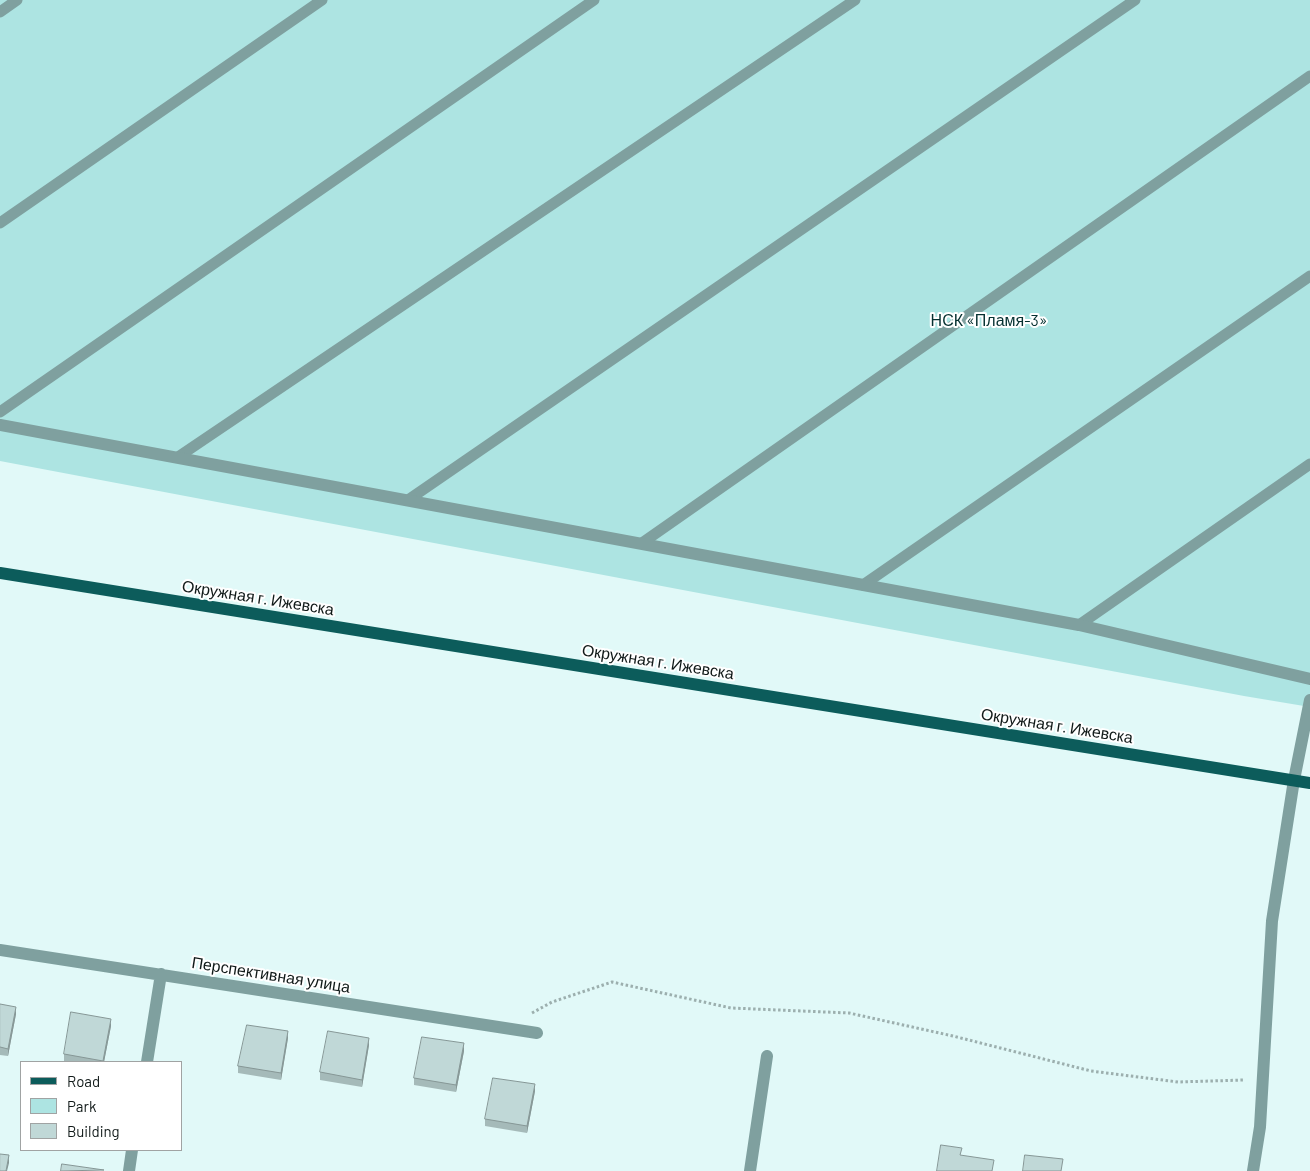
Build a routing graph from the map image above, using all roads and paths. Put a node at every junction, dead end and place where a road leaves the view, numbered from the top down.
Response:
1 (17, 0) edge
2 (322, 0) edge
3 (594, 0) edge
4 (855, 0) edge
5 (1135, 0) edge
6 (0, 12) edge
7 (1310, 76) edge
8 (0, 223) edge
9 (1310, 276) edge
10 (0, 412) edge
11 (0, 425) edge
12 (178, 457) junction
13 (1310, 464) edge
14 (408, 500) junction
15 (642, 544) junction
16 (0, 573) edge
17 (863, 585) junction
18 (1079, 624) junction
19 (1310, 679) edge
20 (1310, 700) edge
21 (1294, 780) junction
22 (1310, 783) edge
23 (0, 950) edge
24 (161, 974) junction
25 (505, 1028) junction
26 (537, 1033) dead end
27 (767, 1056) dead end
28 (146, 1061) edge
29 (1263, 1079) junction
30 (132, 1151) edge
31 (129, 1171) edge
32 (750, 1171) edge
33 (1253, 1171) edge

1 - 6 lane
2 - 8 lane
3 - 10 lane
4 - 12 lane
5 - 14 lane
7 - 15 lane
9 - 17 lane
11 - 12 street
12 - 14 street
13 - 18 lane
14 - 15 street
15 - 17 street
16 - 21 main road, Окружная г. Ижевска
17 - 18 street
18 - 19 street
20 - 21 street
21 - 22 main road, Окружная г. Ижевска
21 - 29 street
23 - 24 street, Перспективная улица
24 - 25 street, Перспективная улица
24 - 28 street
25 - 26 street, Перспективная улица
25 - 29 path
27 - 32 street
29 - 33 street
30 - 31 street

